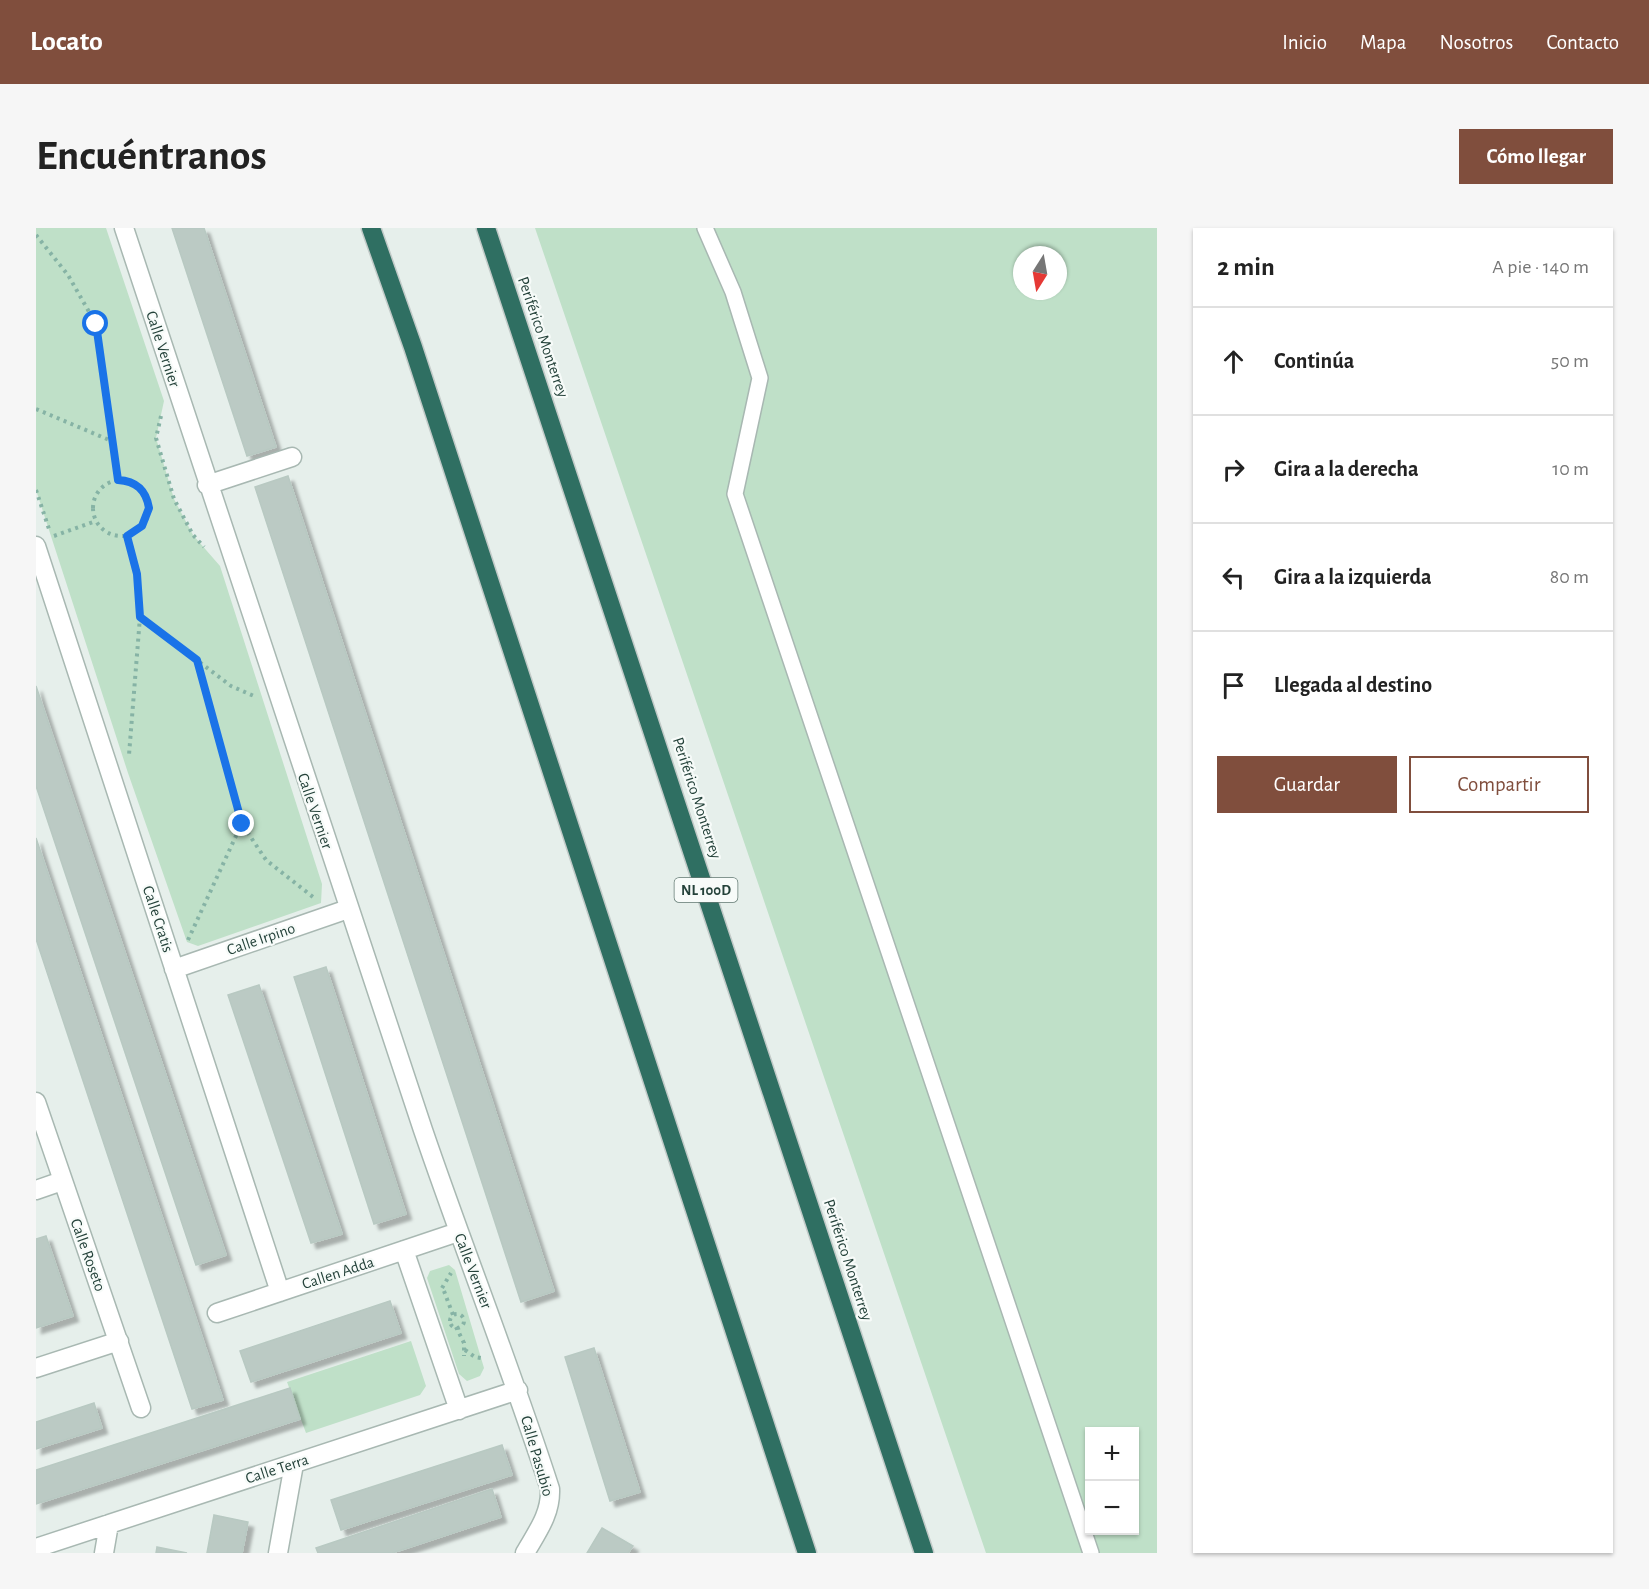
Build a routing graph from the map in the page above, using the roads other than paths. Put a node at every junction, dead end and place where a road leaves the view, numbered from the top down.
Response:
1 (124, 228) edge
2 (371, 228) edge
3 (486, 228) edge
4 (705, 228) edge
5 (292, 457) dead end
6 (207, 485) junction
7 (44, 542) edge
8 (40, 572) edge
9 (348, 909) junction
10 (174, 969) junction
11 (36, 1102) edge
12 (62, 1181) junction
13 (36, 1190) edge
14 (458, 1232) junction
15 (404, 1250) junction
16 (280, 1292) junction
17 (217, 1313) dead end
18 (119, 1341) junction
19 (36, 1368) edge
20 (518, 1390) junction
21 (141, 1408) dead end
22 (459, 1410) junction
23 (294, 1464) junction
24 (109, 1524) junction
25 (36, 1548) edge
26 (104, 1553) edge
27 (278, 1553) edge
28 (525, 1553) edge
29 (807, 1553) edge
30 (924, 1553) edge
31 (1091, 1553) edge

1 - 6 street, Calle Vernier
2 - 29 highway
3 - 30 highway, Periférico Monterrey / NL 100D
4 - 31 lane
5 - 6 street
6 - 9 street, Calle Vernier
7 - 8 street, Calle Cratis
8 - 10 street, Calle Cratis
9 - 10 street, Calle Irpino
9 - 14 street, Calle Vernier
10 - 16 street, Calle Cratis
11 - 12 street, Calle Roseto
12 - 13 street
12 - 18 street, Calle Roseto
14 - 15 street, Callen Adda
14 - 20 street, Calle Vernier
15 - 16 street, Callen Adda
15 - 22 street
16 - 17 street, Callen Adda
18 - 19 street
18 - 21 street, Calle Roseto
20 - 22 street, Calle Terra
20 - 28 street, Calle Pasubio
22 - 23 street, Calle Terra
23 - 24 street, Calle Terra
23 - 27 street
24 - 25 street, Calle Terra
24 - 26 street

